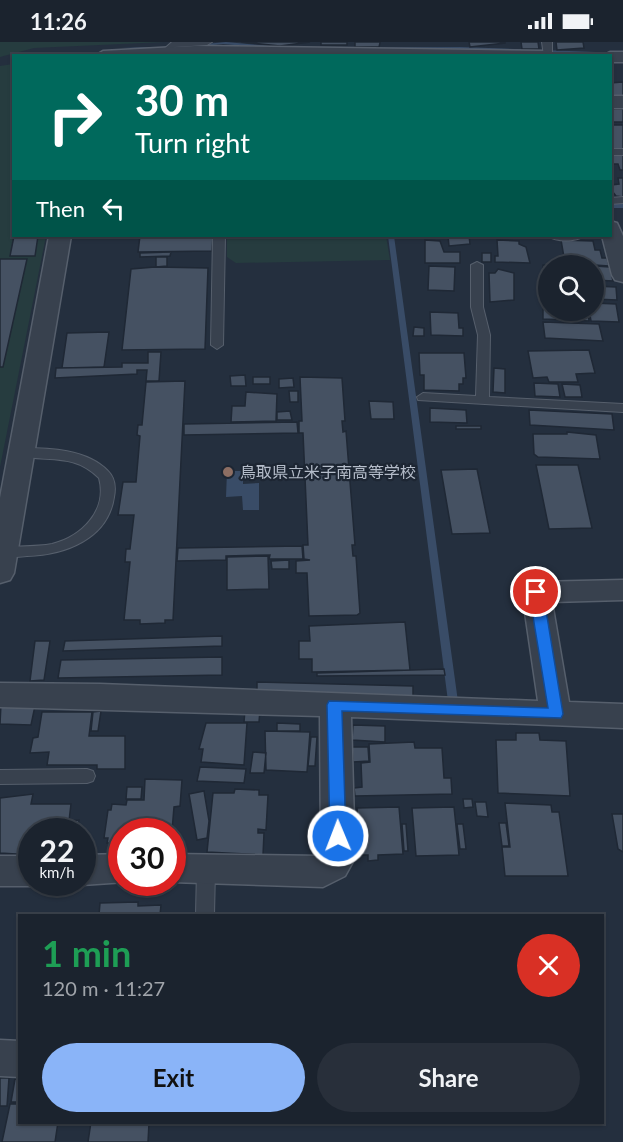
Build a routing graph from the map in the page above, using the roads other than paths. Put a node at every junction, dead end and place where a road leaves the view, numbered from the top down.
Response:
1 (207, 42) edge
2 (173, 53) edge
3 (150, 54) edge
4 (298, 54) edge
5 (612, 236) edge
6 (60, 237) edge
7 (219, 237) edge
8 (477, 265) dead end
9 (623, 274) edge
10 (217, 345) dead end
11 (423, 398) dead end
12 (482, 399) junction
13 (623, 408) edge
14 (21, 452) junction
15 (2, 562) edge
16 (623, 590) edge
17 (0, 695) edge
18 (335, 705) junction
19 (556, 714) junction
20 (623, 716) edge
21 (87, 776) dead end
22 (0, 777) edge
23 (186, 868) edge
24 (206, 869) junction
25 (18, 871) edge
26 (0, 872) edge
27 (205, 914) edge
28 (0, 1058) edge
29 (18, 1059) edge

1 - 2 lane
2 - 3 street
2 - 4 street
5 - 9 street
6 - 14 street
7 - 10 lane
8 - 12 lane
11 - 12 lane
12 - 13 lane
14 - 15 street
14 - 15 lane
16 - 19 street
17 - 18 street
18 - 19 street
18 - 24 street
19 - 20 street
21 - 22 lane
23 - 24 street
24 - 27 lane
25 - 26 street
28 - 29 street

